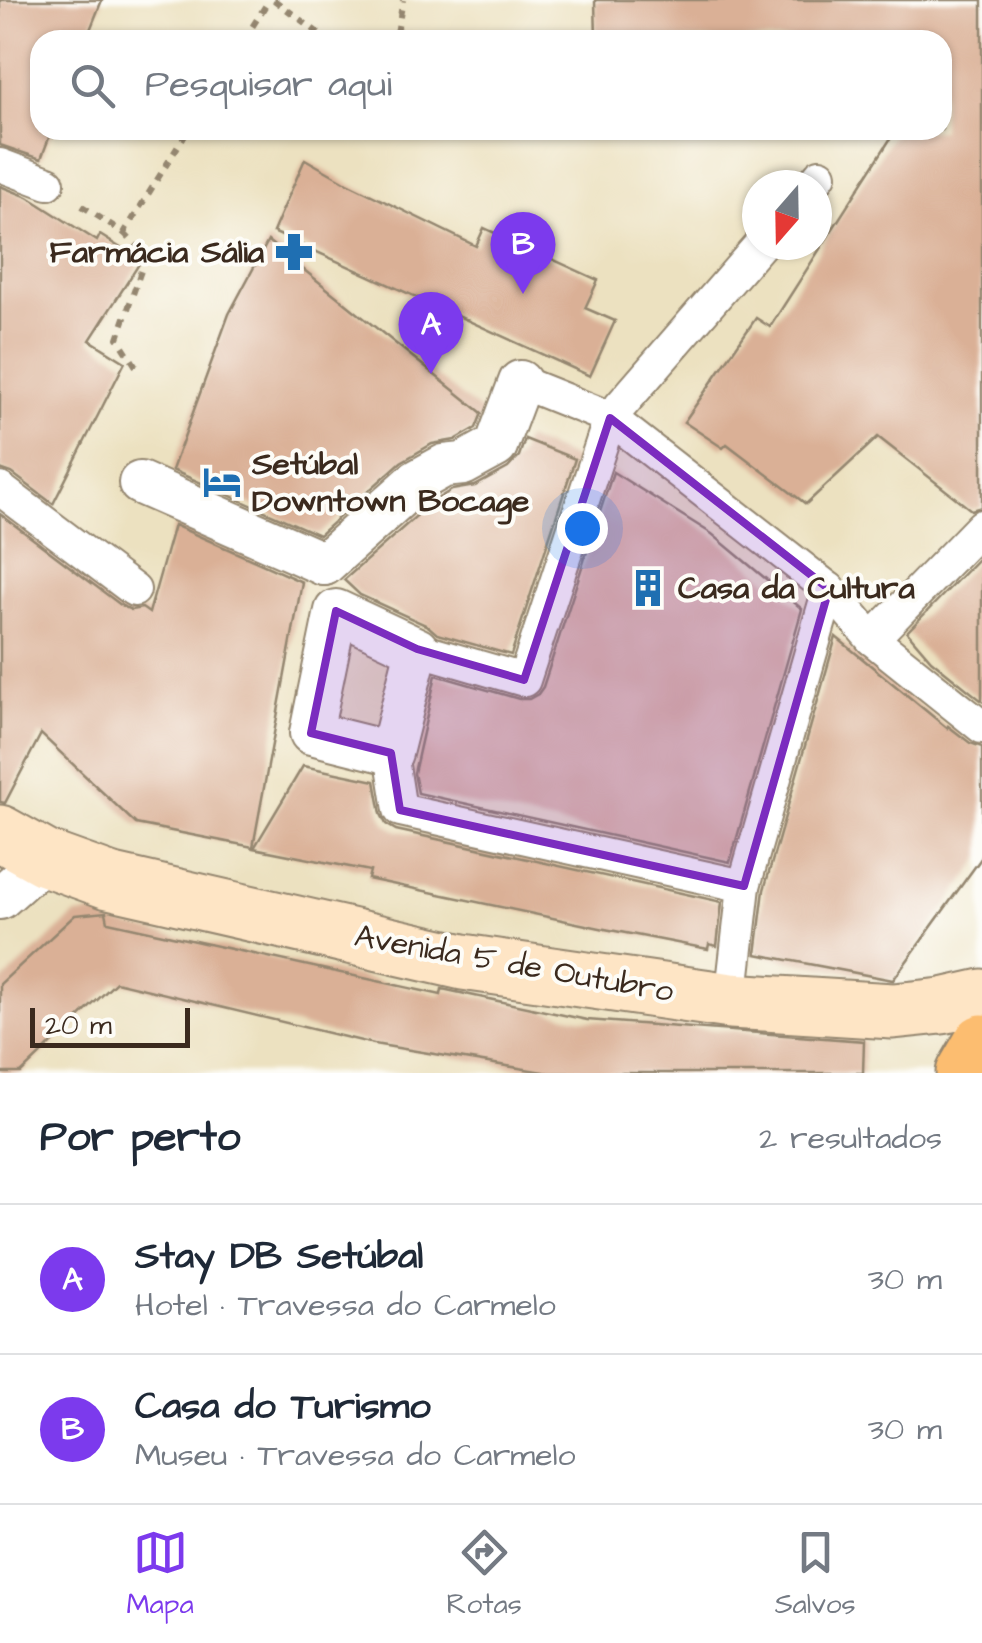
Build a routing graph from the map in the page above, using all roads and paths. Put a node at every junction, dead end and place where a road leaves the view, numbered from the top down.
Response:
1 (272, 0) edge
2 (403, 0) edge
3 (251, 30) edge
4 (314, 30) edge
5 (398, 30) edge
6 (182, 140) edge
7 (0, 165) edge
8 (48, 184) joint
9 (124, 233) junction
10 (747, 260) edge
11 (138, 368) dead end
12 (520, 382) joint
13 (610, 418) junction
14 (140, 483) dead end
15 (0, 489) edge
16 (982, 526) edge
17 (324, 564) junction
18 (829, 588) junction
19 (134, 590) dead end
20 (336, 611) junction
21 (872, 639) junction
22 (417, 649) junction
23 (982, 727) edge
24 (392, 753) junction
25 (23, 845) edge
26 (744, 886) junction
27 (0, 898) edge
28 (982, 997) edge
29 (731, 1001) junction
30 (982, 1042) edge
31 (964, 1073) edge

1 - 3 path
1 - 4 path
2 - 5 path
6 - 9 path
7 - 8 street
8 - 9 path
9 - 11 path
10 - 13 street
12 - 13 street
12 - 17 street
13 - 18 street
13 - 22 street
14 - 17 street
15 - 19 street
16 - 21 street
17 - 20 street
18 - 21 street
18 - 26 street
20 - 22 street
20 - 24 street
21 - 23 street
22 - 24 street
24 - 26 street
25 - 27 street
25 - 29 main road, Avenida 5 de Outubro
26 - 29 street
28 - 29 main road, Avenida 5 de Outubro
30 - 31 main road

